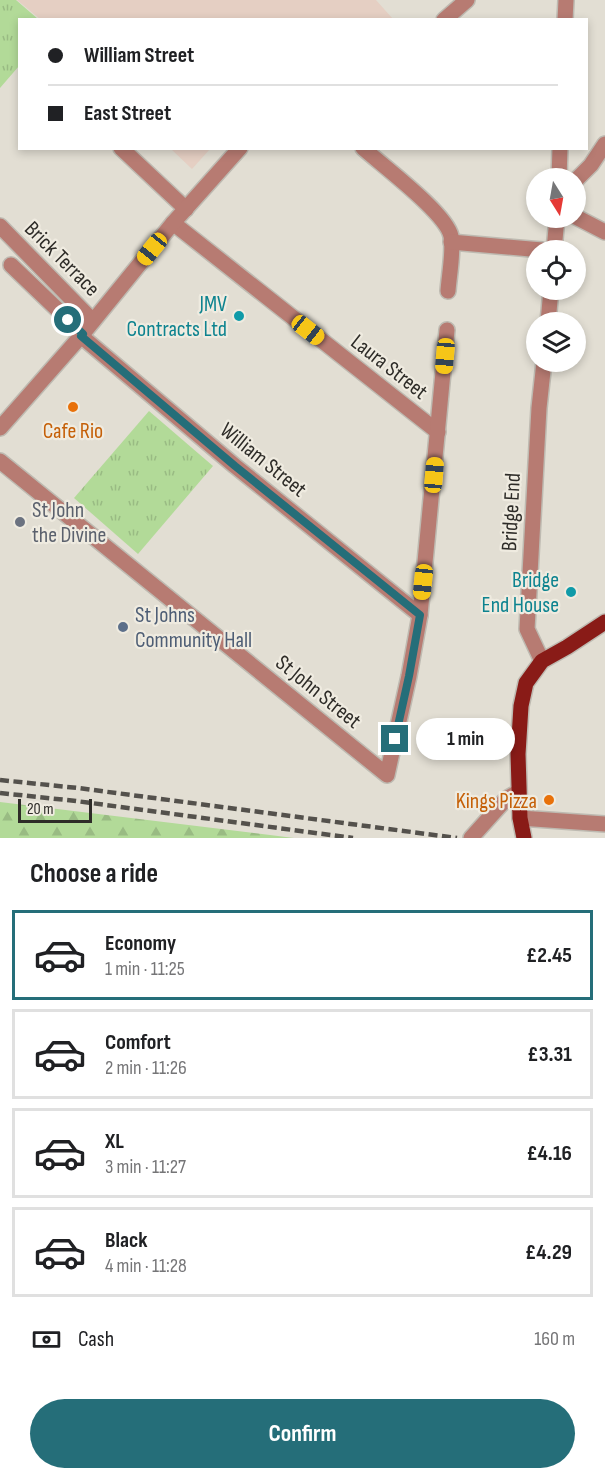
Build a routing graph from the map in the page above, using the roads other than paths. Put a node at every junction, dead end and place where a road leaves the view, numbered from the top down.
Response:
1 (467, 0) edge
2 (566, 0) edge
3 (446, 18) edge
4 (565, 18) edge
5 (605, 144) edge
6 (123, 150) edge
7 (238, 150) edge
8 (365, 150) edge
9 (560, 150) edge
10 (559, 168) edge
11 (586, 170) edge
12 (186, 209) junction
13 (586, 222) edge
14 (173, 223) junction
15 (0, 226) edge
16 (605, 232) edge
17 (452, 242) junction
18 (526, 249) edge
19 (11, 265) dead end
20 (448, 291) dead end
21 (93, 321) junction
22 (447, 330) dead end
23 (82, 335) junction
24 (543, 372) edge
25 (0, 428) edge
26 (438, 432) junction
27 (0, 461) edge
28 (420, 615) junction
29 (605, 622) edge
30 (542, 661) junction
31 (518, 792) junction
32 (520, 818) junction
33 (605, 824) edge
34 (471, 838) edge
35 (524, 838) edge

1 - 3 street
2 - 4 street
5 - 11 street
6 - 12 street
7 - 12 street
8 - 17 street
9 - 10 street
12 - 14 street
13 - 16 street
14 - 21 street
14 - 26 street, Laura Street
15 - 21 street, Brick Terrace
17 - 18 street
17 - 20 street
19 - 23 street, William Street
21 - 23 street
22 - 26 street
23 - 25 street
23 - 28 street, William Street
24 - 30 street, Bridge End
26 - 28 street
27 - 28 street, St John Street
29 - 30 main road
30 - 31 main road
31 - 32 main road
31 - 34 street
32 - 33 street
32 - 35 main road

